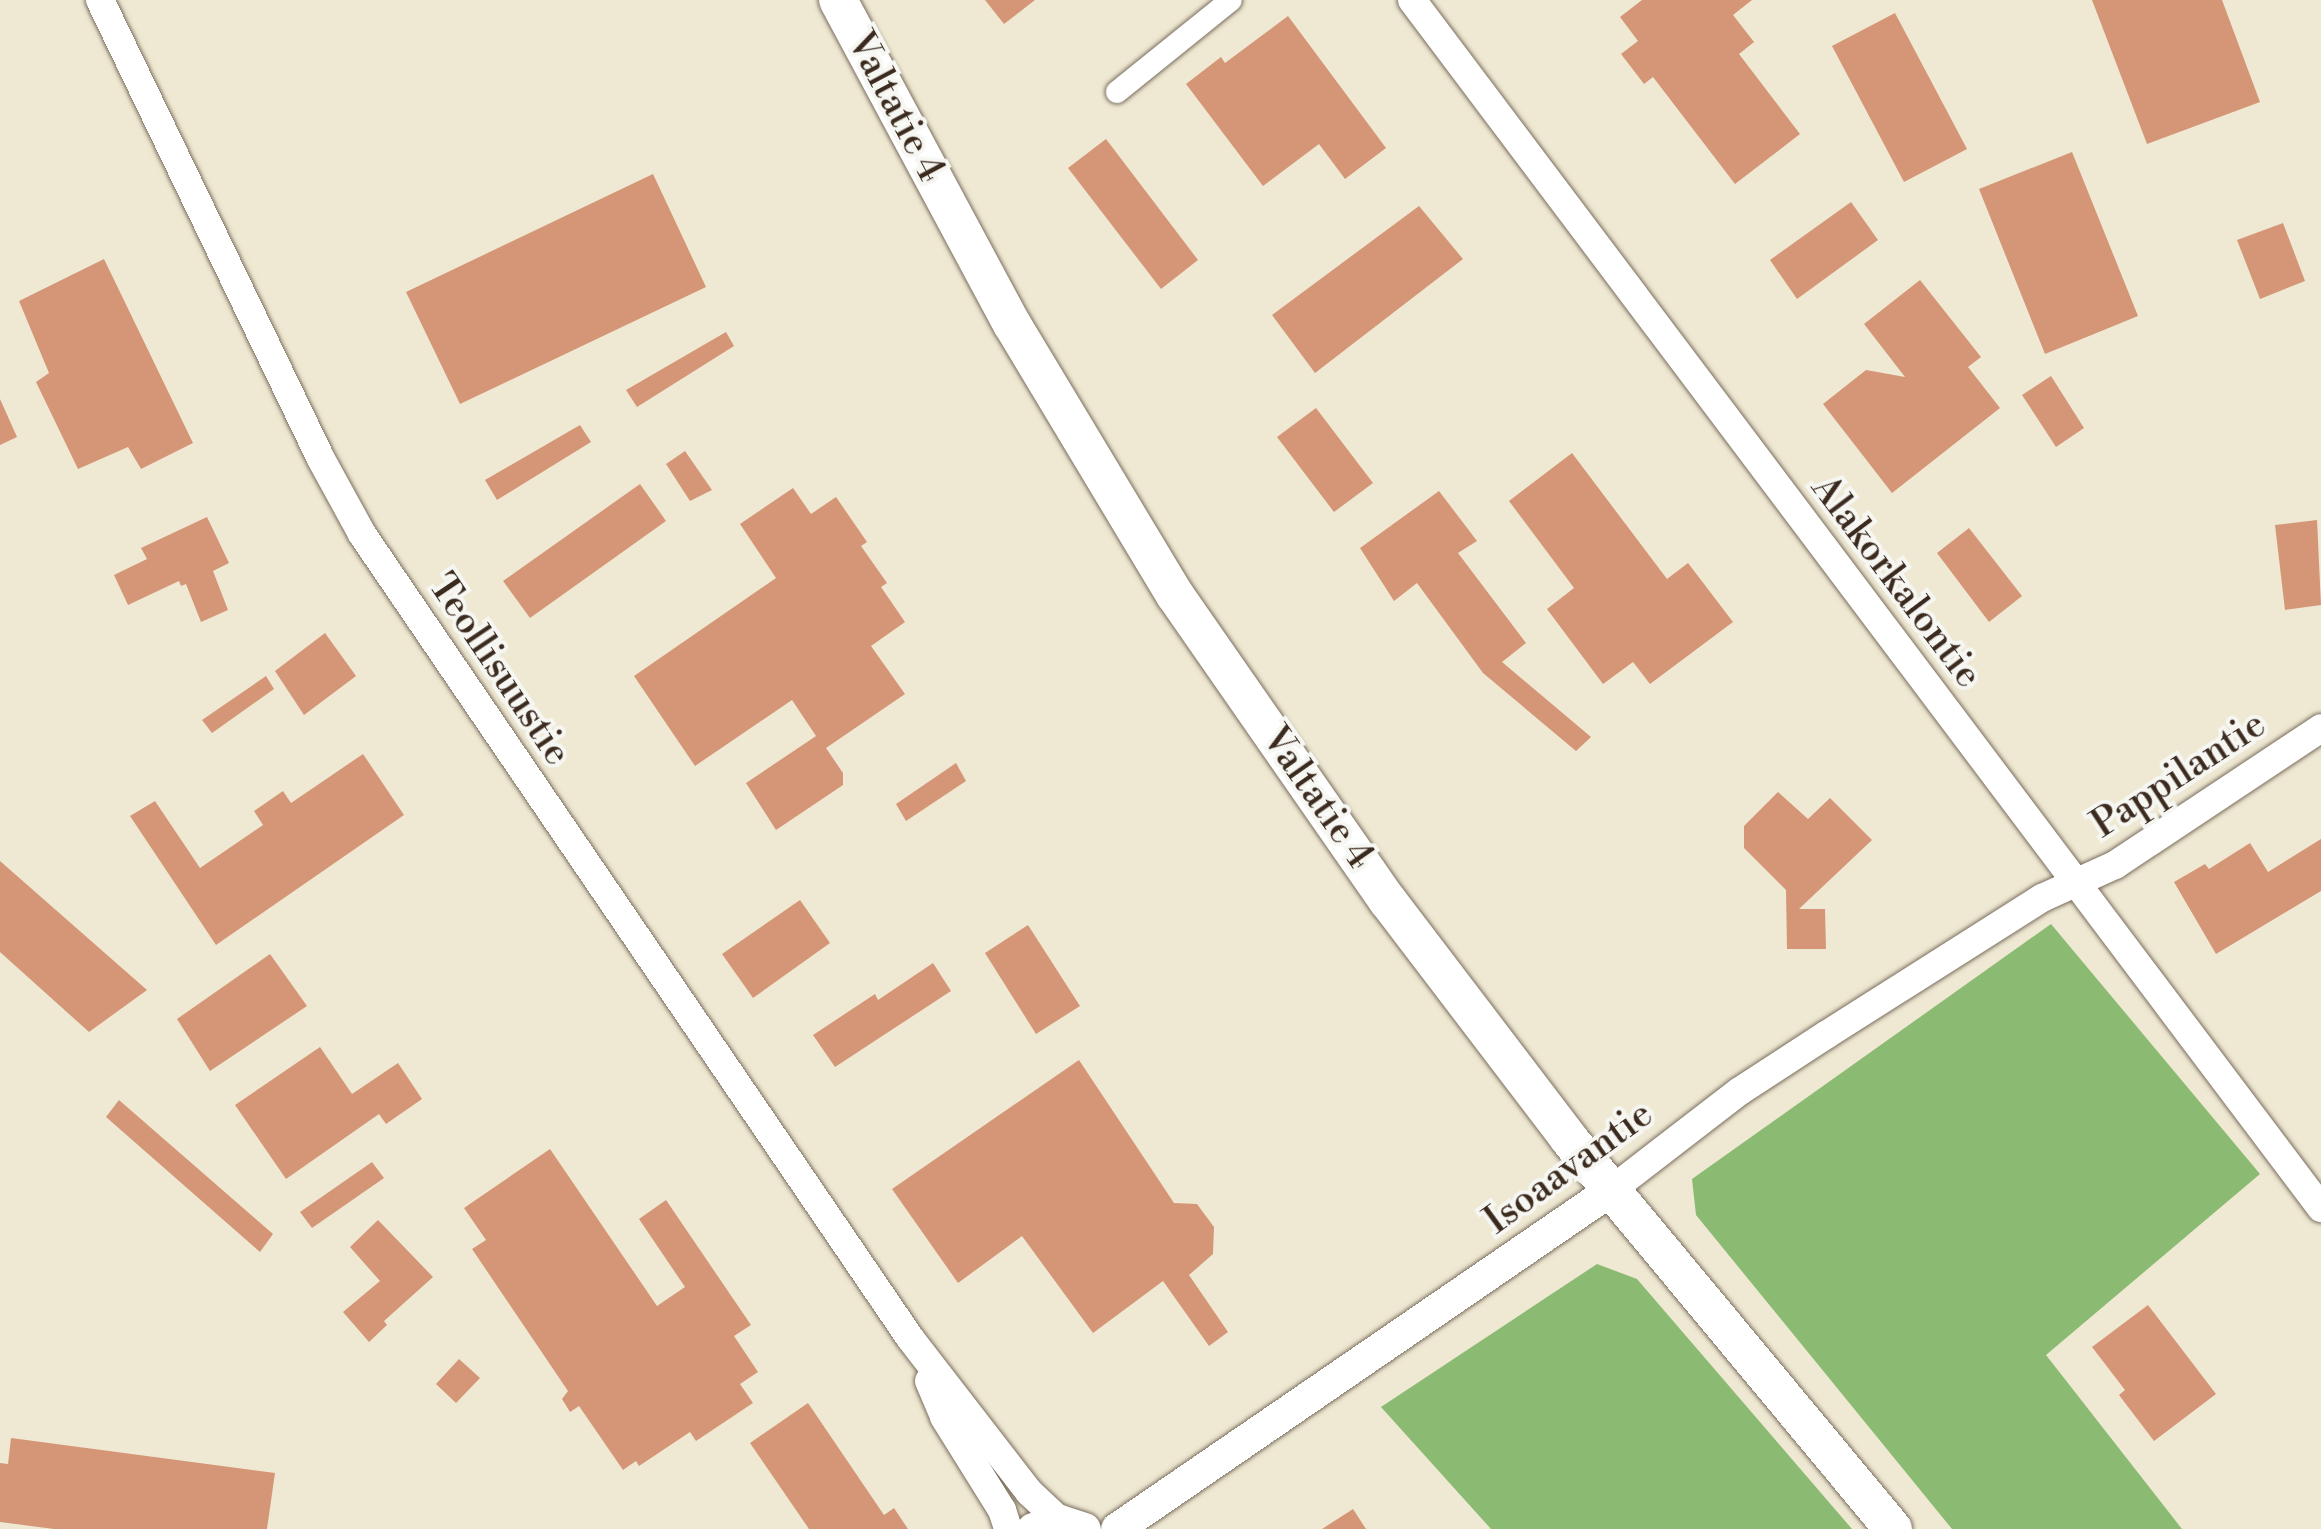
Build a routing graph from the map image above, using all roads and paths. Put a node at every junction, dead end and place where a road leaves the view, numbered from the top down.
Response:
1 (100, 0) edge
2 (838, 0) edge
3 (1231, 0) edge
4 (1412, 0) edge
5 (1118, 92) dead end
6 (2321, 728) edge
7 (2074, 880) junction
8 (1610, 1191) junction
9 (2321, 1208) edge
10 (910, 1338) junction
11 (1059, 1526) edge
12 (1008, 1529) edge
13 (1116, 1529) edge
14 (1893, 1529) edge

1 - 10 street, Teollisuustie
2 - 8 highway, Valtatie 4
3 - 5 street
4 - 7 street, Alakorkalontie
6 - 7 street, Pappilantie
7 - 8 street, Isoaavantie
7 - 9 street, Alakorkalontie
8 - 13 main road, Isoaavantie
8 - 14 highway, Valtatie 4
10 - 11 street, Teollisuustie
10 - 12 street, Teollisuustie

